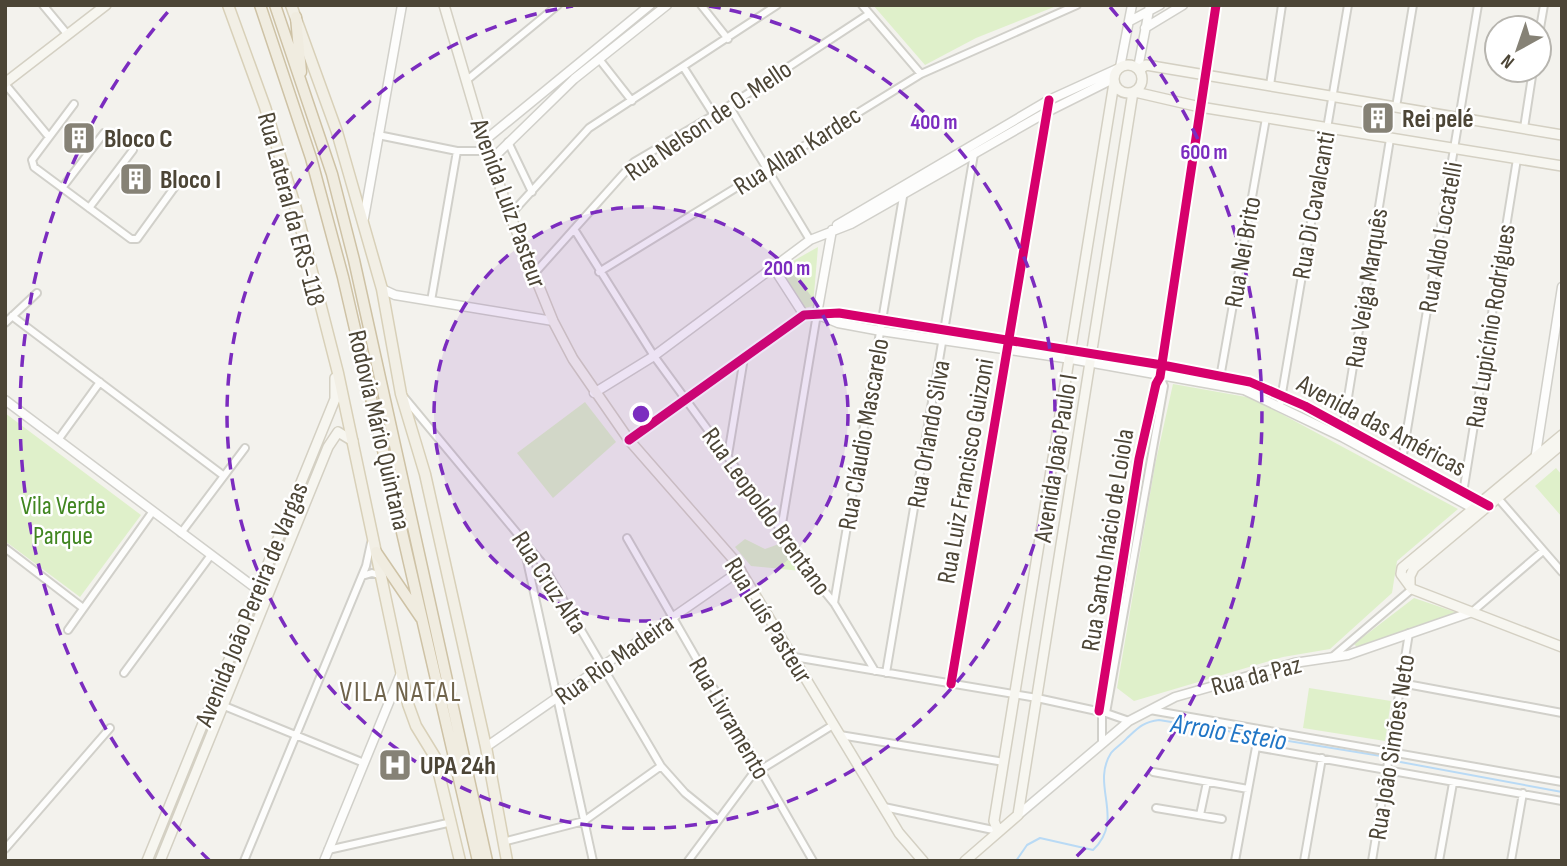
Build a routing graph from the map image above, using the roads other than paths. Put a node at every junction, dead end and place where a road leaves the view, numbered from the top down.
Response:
1 (43, 5) edge
2 (106, 5) edge
3 (228, 5) edge
4 (260, 5) edge
5 (275, 5) edge
6 (291, 5) edge
7 (402, 5) edge
8 (444, 5) edge
9 (558, 5) edge
10 (650, 5) edge
11 (667, 5) edge
12 (701, 5) edge
13 (777, 5) edge
14 (862, 5) edge
15 (1077, 5) edge
16 (1132, 5) edge
17 (1160, 5) edge
18 (1183, 5) edge
19 (1216, 5) edge
20 (1282, 5) edge
21 (1348, 5) edge
22 (1413, 5) edge
23 (1478, 5) edge
24 (1149, 8) edge
25 (869, 14) junction
26 (296, 17) junction
27 (635, 17) junction
28 (1130, 21) junction
29 (644, 25) junction
30 (1146, 28) junction
31 (68, 35) junction
32 (728, 39) junction
33 (599, 59) junction
34 (684, 68) junction
35 (1119, 68) junction
36 (1138, 69) junction
37 (567, 71) junction
38 (921, 74) junction
39 (1206, 75) junction
40 (301, 79) junction
41 (574, 79) junction
42 (467, 80) junction
43 (1114, 81) junction
44 (5, 83) edge
45 (1531, 84) edge
46 (1270, 85) junction
47 (1134, 92) junction
48 (1333, 96) junction
49 (1049, 100) junction
50 (632, 102) junction
51 (74, 104) dead end
52 (729, 106) junction
53 (1200, 107) junction
54 (1396, 107) junction
55 (1047, 112) junction
56 (714, 115) junction
57 (1460, 117) junction
58 (1266, 118) junction
59 (1326, 128) junction
60 (1524, 128) junction
61 (104, 133) dead end
62 (378, 135) junction
63 (1562, 135) edge
64 (49, 137) junction
65 (1390, 139) junction
66 (484, 141) junction
67 (508, 142) junction
68 (1455, 149) junction
69 (133, 150) dead end
70 (457, 151) junction
71 (974, 153) junction
72 (489, 156) junction
73 (1517, 159) junction
74 (1562, 166) edge
75 (768, 169) junction
76 (179, 181) dead end
77 (906, 182) junction
78 (353, 185) junction
79 (369, 186) junction
80 (62, 188) junction
81 (532, 192) junction
82 (904, 193) junction
83 (89, 208) junction
84 (510, 215) junction
85 (364, 218) junction
86 (574, 229) junction
87 (832, 230) junction
88 (810, 240) junction
89 (773, 267) junction
90 (599, 272) junction
91 (533, 275) junction
92 (1562, 287) edge
93 (382, 289) junction
94 (37, 293) dead end
95 (395, 295) junction
96 (431, 301) junction
97 (385, 304) junction
98 (817, 314) junction
99 (804, 315) junction
100 (12, 316) junction
101 (883, 320) junction
102 (554, 321) junction
103 (5, 323) edge
104 (946, 330) junction
105 (881, 331) junction
106 (1009, 340) junction
107 (944, 341) junction
108 (329, 345) junction
109 (1007, 349) junction
110 (1072, 355) junction
111 (654, 356) junction
112 (744, 358) junction
113 (1091, 360) junction
114 (1162, 365) junction
115 (1220, 376) junction
116 (1160, 377) junction
117 (100, 382) junction
118 (1220, 387) junction
119 (594, 393) junction
120 (401, 394) junction
121 (1281, 394) junction
122 (5, 400) edge
123 (686, 400) junction
124 (1280, 405) junction
125 (422, 417) junction
126 (409, 421) junction
127 (324, 425) junction
128 (1343, 427) junction
129 (337, 432) junction
130 (1562, 435) edge
131 (1342, 437) junction
132 (58, 440) junction
133 (629, 440) junction
134 (353, 441) junction
135 (1562, 444) edge
136 (245, 448) dead end
137 (728, 456) junction
138 (1536, 461) junction
139 (1401, 465) junction
140 (224, 476) junction
141 (1463, 493) junction
142 (1494, 496) junction
143 (1481, 507) junction
144 (153, 511) junction
145 (288, 527) junction
146 (781, 530) junction
147 (181, 533) junction
148 (372, 534) junction
149 (521, 535) junction
150 (627, 538) dead end
151 (5, 548) edge
152 (1543, 551) junction
153 (376, 552) junction
154 (211, 555) junction
155 (541, 562) junction
156 (741, 570) junction
157 (527, 572) junction
158 (1562, 572) edge
159 (362, 576) junction
160 (382, 576) junction
161 (1411, 587) junction
162 (257, 590) junction
163 (266, 596) junction
164 (834, 603) junction
165 (83, 608) junction
166 (1472, 612) junction
167 (672, 617) junction
168 (425, 623) junction
169 (68, 630) dead end
170 (1409, 633) junction
171 (1562, 647) edge
172 (794, 657) junction
173 (1330, 659) junction
174 (605, 666) junction
175 (875, 671) junction
176 (124, 673) dead end
177 (401, 673) junction
178 (886, 673) junction
179 (1401, 683) junction
180 (951, 684) junction
181 (1015, 695) junction
182 (1037, 698) junction
183 (558, 699) junction
184 (212, 701) junction
185 (390, 701) junction
186 (408, 704) junction
187 (222, 706) junction
188 (1149, 709) junction
189 (1102, 712) junction
190 (1562, 713) edge
191 (1129, 721) junction
192 (833, 725) junction
193 (110, 728) dead end
194 (296, 735) junction
195 (839, 735) junction
196 (1102, 744) junction
197 (486, 747) junction
198 (1391, 752) junction
199 (1322, 758) junction
200 (1004, 762) junction
201 (364, 763) junction
202 (662, 766) junction
203 (760, 769) junction
204 (1388, 770) junction
205 (1153, 772) dead end
206 (1207, 782) junction
207 (1562, 782) edge
208 (1453, 783) junction
209 (1248, 789) junction
210 (1523, 793) junction
211 (1562, 801) edge
212 (882, 806) junction
213 (1156, 808) dead end
214 (1018, 815) junction
215 (1200, 815) junction
216 (164, 818) junction
217 (717, 819) junction
218 (1222, 819) dead end
219 (584, 821) junction
220 (452, 822) junction
221 (176, 824) junction
222 (998, 831) junction
223 (503, 842) junction
224 (5, 849) edge
225 (328, 850) junction
226 (477, 859) edge
227 (919, 860) edge
228 (147, 861) edge
229 (160, 861) edge
230 (244, 861) edge
231 (324, 861) edge
232 (460, 861) edge
233 (487, 861) edge
234 (507, 861) edge
235 (593, 861) edge
236 (688, 861) edge
237 (813, 861) edge
238 (965, 861) edge
239 (1235, 861) edge
240 (1304, 861) edge
241 (1372, 861) edge
242 (1439, 861) edge
243 (1511, 861) edge

1 - 31 street
2 - 31 main road
3 - 108 main road, Rua Lateral da ERS-118
4 - 168 highway, Rodovia Mário Quintana
5 - 40 highway, Rodovia Mário Quintana
6 - 26 main road
7 - 62 street
8 - 42 main road, Avenida Luiz Pasteur
9 - 42 street
10 - 27 street
11 - 29 street
12 - 32 street
13 - 32 street
14 - 25 street
15 - 38 street, Rua Allan Kardec
16 - 28 street
17 - 24 street
18 - 30 street
19 - 39 street, Rua Santo Inácio de Loiola
20 - 46 street
21 - 48 street, Rua Di Cavalcanti
22 - 54 street
23 - 57 street, Rua Aldo Locatelli
24 - 28 street
24 - 30 street
25 - 38 street
25 - 52 street, Rua Nelson de O. Mello
26 - 40 highway
26 - 78 main road
27 - 29 street
27 - 37 street
28 - 35 street
29 - 33 street
30 - 36 street
31 - 44 main road
32 - 34 street
33 - 41 street
33 - 50 street
34 - 50 street
34 - 56 street
35 - 36 main road
35 - 43 main road
35 - 49 street
36 - 39 main road
36 - 47 main road
37 - 41 street
37 - 66 street
38 - 75 street, Rua Allan Kardec
39 - 46 main road
39 - 53 street, Rua Santo Inácio de Loiola
40 - 233 highway, Rodovia Mário Quintana
41 - 67 street
42 - 66 main road, Avenida Luiz Pasteur
43 - 47 main road
43 - 55 street
43 - 110 main road, Avenida João Paulo I
44 - 64 street
45 - 60 street
46 - 48 main road
47 - 53 main road
47 - 113 main road, Avenida João Paulo I
48 - 54 main road
48 - 59 street, Rua Di Cavalcanti
49 - 55 street, Rua Luiz Francisco Guizoni
49 - 77 street
50 - 81 street
51 - 64 street
52 - 56 street, Rua Nelson de O. Mello
52 - 75 street
53 - 58 main road
53 - 114 street, Rua Santo Inácio de Loiola
54 - 57 main road
55 - 71 street
55 - 106 street, Rua Luiz Francisco Guizoni
56 - 86 street, Rua Nelson de O. Mello
57 - 60 main road
57 - 68 street, Rua Aldo Locatelli
58 - 59 main road
58 - 115 street, Rua Nei Brito
59 - 65 main road
59 - 121 street, Rua Di Cavalcanti
60 - 63 main road
61 - 80 street
62 - 70 street
62 - 79 street
64 - 80 street
65 - 68 main road
65 - 128 street, Rua Veiga Marquês
66 - 72 main road, Avenida Luiz Pasteur
67 - 72 street
67 - 81 street
68 - 73 main road
68 - 139 street, Rua Aldo Locatelli
69 - 83 street
70 - 72 street
70 - 96 street
71 - 82 street
71 - 104 street, Rua Orlando Silva
72 - 84 main road, Avenida Luiz Pasteur
73 - 74 main road
73 - 141 street, Rua Lupicínio Rodrigues
75 - 88 street
75 - 90 street, Rua Allan Kardec
76 - 83 street
77 - 82 street, Rua Cláudio Mascarelo
77 - 87 street
78 - 79 street
78 - 85 main road
79 - 85 street
80 - 83 street
81 - 84 street
82 - 87 street
82 - 101 street, Rua Cláudio Mascarelo
84 - 91 main road, Avenida Luiz Pasteur
85 - 93 main road
86 - 90 street, Rua Leopoldo Brentano
86 - 91 street, Rua Nelson de O. Mello
87 - 88 street
87 - 98 street
88 - 89 street
89 - 99 street
89 - 111 street
90 - 111 street, Rua Leopoldo Brentano
91 - 102 main road, Avenida Luiz Pasteur
92 - 138 street
93 - 95 street
93 - 97 main road
94 - 100 street
95 - 96 street
95 - 97 street
96 - 102 street
97 - 120 main road
98 - 99 street, Avenida das Américas
98 - 101 street, Avenida das Américas
98 - 105 street, Avenida das Américas
98 - 146 street
99 - 112 street
100 - 103 street
100 - 117 street
101 - 104 street, Avenida das Américas
101 - 105 street, Rua Cláudio Mascarelo
102 - 119 main road, Avenida Luiz Pasteur
104 - 106 street, Avenida das Américas
104 - 107 street, Rua Orlando Silva
105 - 107 street, Avenida das Américas
105 - 164 street, Rua Cláudio Mascarelo
106 - 109 street, Rua Luiz Francisco Guizoni
106 - 110 street, Avenida das Américas
107 - 109 street, Avenida das Américas
107 - 178 street, Rua Orlando Silva
108 - 127 main road, Avenida João Pereira de Vargas
108 - 134 main road, Rua Lateral da ERS-118
109 - 110 street, Avenida das Américas
109 - 180 street, Rua Luiz Francisco Guizoni
110 - 113 street, Avenida das Américas
110 - 181 main road, Avenida João Paulo I
111 - 119 street
111 - 123 street, Rua Leopoldo Brentano
112 - 123 street
112 - 137 street
113 - 114 street, Avenida das Américas
113 - 116 street, Avenida das Américas
113 - 182 main road, Avenida João Paulo I
114 - 115 street, Avenida das Américas
114 - 116 street, Rua Santo Inácio de Loiola
115 - 118 street, Rua Nei Brito
115 - 121 street, Avenida das Américas
116 - 118 street, Avenida das Américas
116 - 189 street, Rua Santo Inácio de Loiola
117 - 132 street
117 - 140 street
118 - 124 street, Avenida das Américas
119 - 133 main road, Rua Luís Pasteur
120 - 125 street, Rua Cruz Alta
120 - 126 main road
121 - 124 street, Rua Di Cavalcanti
121 - 128 street, Avenida das Américas
122 - 132 street
123 - 133 street
123 - 137 street, Rua Leopoldo Brentano
124 - 131 street, Avenida das Américas
125 - 126 street
125 - 149 street, Rua Cruz Alta
126 - 197 main road
127 - 129 main road
127 - 145 main road, Avenida João Pereira de Vargas
128 - 131 street, Rua Veiga Marquês
128 - 139 street, Avenida das Américas
129 - 134 main road
129 - 145 main road, Avenida João Pereira de Vargas
130 - 138 main road
131 - 139 street, Avenida das Américas
132 - 144 street
133 - 156 main road, Rua Luís Pasteur
134 - 148 main road, Rua Lateral da ERS-118
135 - 138 main road
136 - 140 street
137 - 146 street, Rua Leopoldo Brentano
138 - 142 main road
139 - 141 street, Avenida das Américas
139 - 143 street, Avenida das Américas
140 - 147 street
141 - 143 street, Avenida das Américas
142 - 143 main road
142 - 152 street
143 - 161 main road
144 - 147 street
144 - 165 street
145 - 162 main road, Avenida João Pereira de Vargas
145 - 163 main road, Avenida João Pereira de Vargas
146 - 164 street, Rua Leopoldo Brentano
147 - 154 street
148 - 153 main road, Rua Lateral da ERS-118
148 - 159 street
149 - 155 street, Rua Cruz Alta
149 - 157 street
150 - 167 street, Rua Livramento
151 - 165 street
152 - 158 street
152 - 166 street
153 - 160 main road, Rua Lateral da ERS-118
153 - 168 highway
154 - 162 street
154 - 176 street
155 - 157 street
155 - 174 street, Rua Cruz Alta
156 - 167 street, Rua Rio Madeira
156 - 172 main road, Rua Luís Pasteur
157 - 183 street
159 - 160 street
159 - 194 street
160 - 177 main road, Rua Lateral da ERS-118
161 - 166 main road
161 - 173 street
162 - 163 street
162 - 184 main road, Avenida João Pereira de Vargas
163 - 187 main road, Avenida João Pereira de Vargas
164 - 175 street, Rua Leopoldo Brentano
165 - 169 street
166 - 170 street, Rua da Paz
166 - 171 main road
167 - 174 street, Rua Rio Madeira
167 - 203 street, Rua Livramento
168 - 226 highway, Rodovia Mário Quintana
170 - 173 street, Rua da Paz
170 - 179 street, Rua João Simões Neto
172 - 175 street
172 - 192 main road, Rua Luís Pasteur
173 - 188 street, Rua da Paz
174 - 183 street, Rua Rio Madeira
174 - 202 street, Rua Cruz Alta
175 - 178 street
177 - 185 street
177 - 186 main road, Rua Lateral da ERS-118
178 - 180 street
179 - 190 street
179 - 198 street, Rua João Simões Neto
180 - 181 street
181 - 182 street
181 - 200 main road, Avenida João Paulo I
182 - 189 street
182 - 214 main road, Avenida João Paulo I
183 - 197 street, Rua Rio Madeira
183 - 219 street
184 - 187 street
184 - 216 main road, Avenida João Pereira de Vargas
185 - 186 street
185 - 201 street
186 - 220 main road, Rua Lateral da ERS-118
187 - 194 street
187 - 221 main road, Avenida João Pereira de Vargas
188 - 191 street, Rua da Paz
188 - 198 street
189 - 191 street
189 - 196 street, Rua Santo Inácio de Loiola
191 - 196 street, Rua da Paz
192 - 195 main road, Rua Luís Pasteur
192 - 203 street
193 - 224 street
194 - 201 street
194 - 230 street
195 - 200 street
195 - 212 main road, Rua Luís Pasteur
196 - 214 street, Rua da Paz
197 - 223 main road
198 - 204 street, Rua João Simões Neto
198 - 207 street
199 - 204 street
199 - 209 street
199 - 240 street
200 - 222 main road, Avenida João Paulo I
201 - 225 street
202 - 217 street, Rua Cruz Alta
202 - 219 street
203 - 217 street
203 - 237 street, Rua Livramento
204 - 208 street
204 - 241 street, Rua João Simões Neto
205 - 206 street
206 - 209 street
206 - 215 street
208 - 210 street
208 - 242 street
209 - 239 street
210 - 211 street
210 - 243 street
212 - 222 street
212 - 227 main road, Rua Luís Pasteur
213 - 215 street
214 - 222 main road, Rua da Paz
215 - 218 street
216 - 221 main road
216 - 228 main road, Avenida João Pereira de Vargas
217 - 236 street
219 - 223 street
219 - 235 street
220 - 225 street
220 - 232 main road, Rua Lateral da ERS-118
221 - 229 main road, Avenida João Pereira de Vargas
222 - 238 main road, Rua da Paz
223 - 234 main road
225 - 231 street

